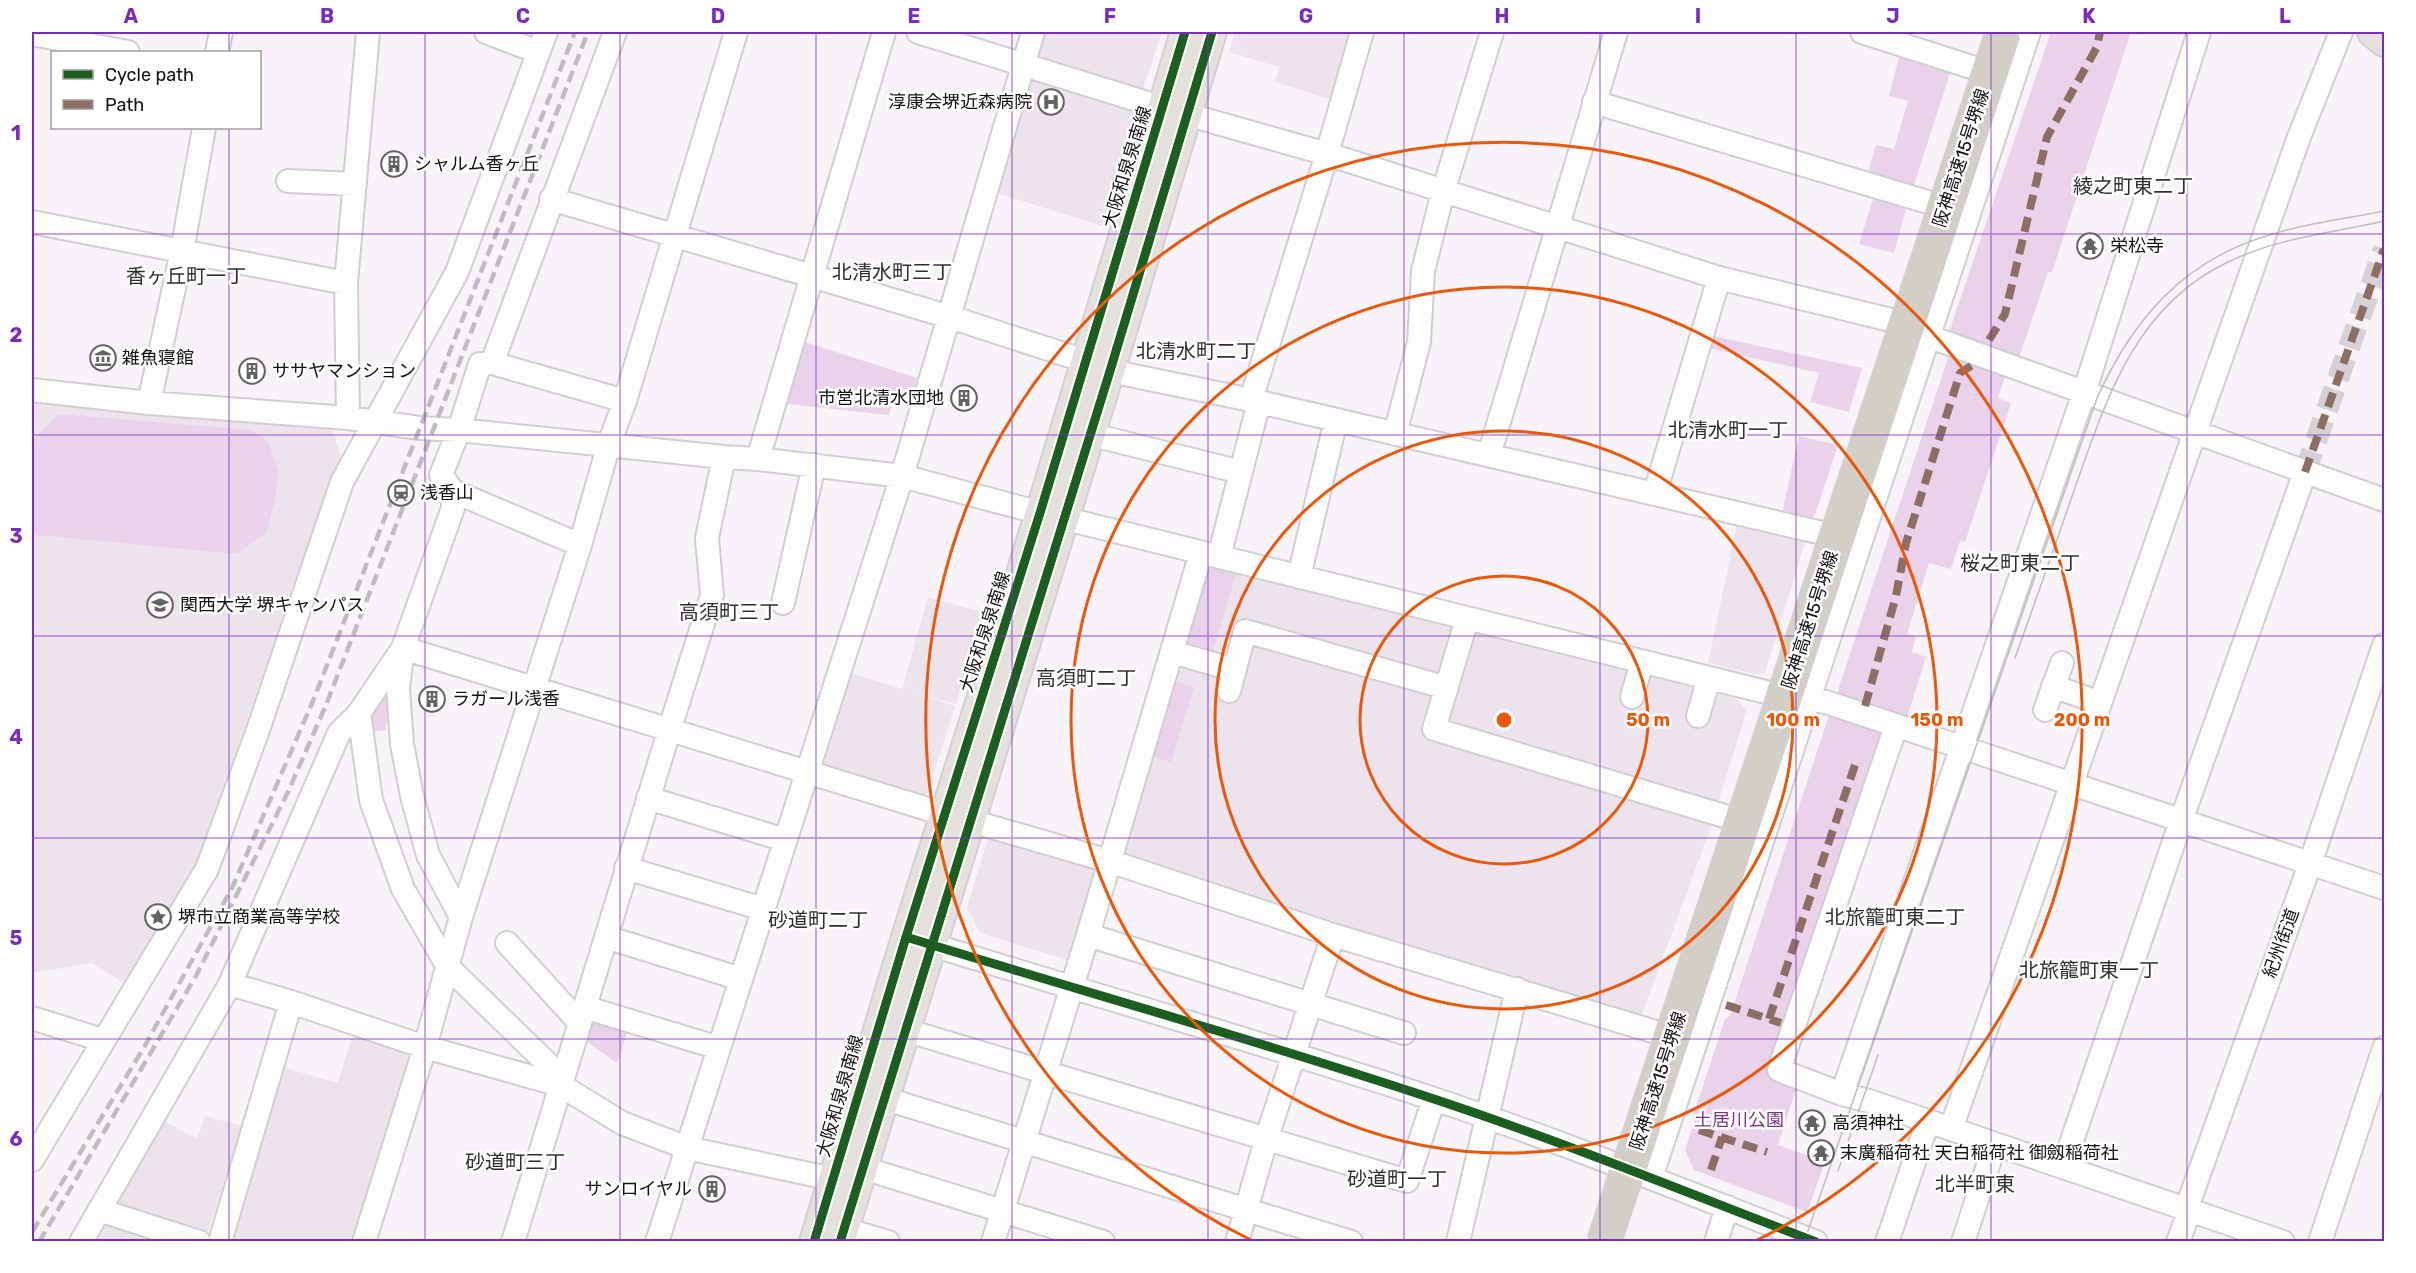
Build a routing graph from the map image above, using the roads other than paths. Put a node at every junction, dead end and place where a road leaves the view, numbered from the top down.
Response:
1 (221, 32) edge
2 (368, 32) edge
3 (486, 32) edge
4 (615, 32) edge
5 (736, 32) edge
6 (885, 32) edge
7 (918, 32) edge
8 (1033, 32) edge
9 (1185, 32) edge
10 (1212, 32) edge
11 (1362, 32) edge
12 (1492, 32) edge
13 (1616, 32) edge
14 (1862, 32) edge
15 (1997, 32) edge
16 (2003, 32) edge
17 (2024, 32) edge
18 (2029, 32) edge
19 (2199, 32) edge
20 (2341, 32) edge
21 (2372, 32) edge
22 (32, 34) edge
23 (81, 37) edge
24 (542, 42) edge
25 (2385, 42) edge
26 (125, 51) edge
27 (217, 51) edge
28 (1022, 64) junction
29 (1984, 71) junction
30 (1594, 102) junction
31 (1174, 111) junction
32 (204, 129) edge
33 (1327, 154) junction
34 (288, 181) dead end
35 (355, 184) junction
36 (1443, 192) junction
37 (552, 199) junction
38 (1941, 206) junction
39 (32, 222) edge
40 (1556, 225) junction
41 (674, 235) junction
42 (182, 251) junction
43 (810, 277) junction
44 (1719, 278) junction
45 (346, 283) junction
46 (950, 317) junction
47 (1903, 323) junction
48 (1928, 336) junction
49 (492, 363) junction
50 (1097, 366) junction
51 (32, 390) edge
52 (2084, 393) junction
53 (625, 401) junction
54 (1255, 401) junction
55 (149, 403) junction
56 (348, 418) junction
57 (1336, 420) junction
58 (375, 421) junction
59 (459, 429) junction
60 (2195, 432) junction
61 (1395, 434) junction
62 (1105, 438) dead end
63 (609, 444) junction
64 (1489, 455) junction
65 (724, 457) junction
66 (758, 459) junction
67 (814, 465) junction
68 (1241, 472) junction
69 (2305, 472) junction
70 (902, 476) junction
71 (453, 491) junction
72 (1655, 493) junction
73 (2385, 500) edge
74 (1052, 515) junction
75 (1835, 536) junction
76 (580, 545) junction
77 (1210, 555) junction
78 (1299, 577) junction
79 (783, 603) dead end
80 (1467, 619) junction
81 (2385, 645) edge
82 (403, 648) junction
83 (1172, 652) junction
84 (1642, 662) junction
85 (2062, 663) dead end
86 (1709, 678) junction
87 (2053, 686) junction
88 (535, 688) junction
89 (1447, 688) junction
90 (1782, 696) junction
91 (1632, 697) dead end
92 (1810, 698) junction
93 (2100, 703) junction
94 (2045, 710) dead end
95 (359, 713) junction
96 (1698, 716) dead end
97 (1896, 726) junction
98 (670, 728) junction
99 (1959, 747) junction
100 (807, 772) junction
101 (2071, 784) junction
102 (648, 798) junction
103 (957, 817) junction
104 (1741, 821) junction
105 (2181, 821) junction
106 (785, 840) junction
107 (1109, 861) junction
108 (2310, 864) junction
109 (627, 868) junction
110 (2385, 888) edge
111 (763, 909) junction
112 (461, 917) junction
113 (1088, 935) junction
114 (1333, 935) junction
115 (606, 936) junction
116 (918, 941) junction
117 (507, 943) dead end
118 (448, 967) junction
119 (741, 979) junction
120 (230, 984) junction
121 (1071, 986) junction
122 (1517, 989) junction
123 (291, 1002) junction
124 (1311, 1004) junction
125 (582, 1014) junction
126 (32, 1018) edge
127 (905, 1030) junction
128 (1404, 1033) dead end
129 (1669, 1036) junction
130 (102, 1041) junction
131 (425, 1047) junction
132 (719, 1048) junction
133 (2385, 1048) edge
134 (1295, 1054) junction
135 (1045, 1072) junction
136 (560, 1085) junction
137 (1842, 1094) junction
138 (883, 1098) junction
139 (1434, 1099) junction
140 (1486, 1117) junction
141 (1928, 1121) junction
142 (1952, 1129) junction
143 (1266, 1140) junction
144 (1025, 1141) junction
145 (1995, 1144) junction
146 (687, 1148) junction
147 (32, 1159) edge
148 (2063, 1167) junction
149 (863, 1168) junction
150 (1627, 1168) junction
151 (1651, 1178) junction
152 (833, 1179) junction
153 (1727, 1207) junction
154 (1246, 1209) junction
155 (2188, 1209) junction
156 (99, 1210) junction
157 (1002, 1211) junction
158 (842, 1235) edge
159 (1791, 1236) edge
160 (81, 1242) edge
161 (199, 1242) edge
162 (220, 1242) edge
163 (364, 1242) edge
164 (513, 1242) edge
165 (657, 1242) edge
166 (814, 1242) edge
167 (888, 1242) edge
168 (993, 1242) edge
169 (1103, 1242) edge
170 (1237, 1242) edge
171 (1351, 1242) edge
172 (1458, 1242) edge
173 (1604, 1242) edge
174 (1628, 1242) edge
175 (1716, 1242) edge
176 (1816, 1242) edge
177 (1887, 1242) edge
178 (1963, 1242) edge
179 (2178, 1242) edge
180 (2283, 1242) edge
181 (2320, 1242) edge

1 - 27 street
2 - 35 street
3 - 24 street
4 - 37 street
5 - 41 street
6 - 43 street
7 - 28 street
8 - 28 street
9 - 31 main road, 大阪和泉泉南線
10 - 31 main road, 大阪和泉泉南線
11 - 33 street
12 - 36 street
13 - 30 street
14 - 29 street
15 - 29 street
16 - 173 highway, 阪神高速15号堺線, bridge
17 - 174 highway, 阪神高速15号堺線
18 - 48 street
19 - 52 street
20 - 60 street
21 - 25 main road
22 - 23 street
23 - 26 street
24 - 58 street
28 - 31 street
28 - 46 street
29 - 38 street
30 - 38 street
30 - 40 street
31 - 33 street
31 - 50 main road, 大阪和泉泉南線
32 - 42 street
33 - 36 street
33 - 54 street
34 - 35 street
35 - 45 street
36 - 40 street
36 - 61 street
37 - 41 street
37 - 49 street
38 - 47 street
39 - 42 street
40 - 44 street
40 - 64 street
41 - 43 street
41 - 53 street
42 - 45 street
42 - 55 street
43 - 46 street
43 - 66 street
44 - 47 street
44 - 72 street
45 - 56 street
46 - 50 street
46 - 70 street
47 - 48 street
47 - 75 street
48 - 52 street
48 - 92 street
49 - 53 street
49 - 59 street
50 - 54 street
50 - 74 main road, 大阪和泉泉南線
51 - 55 street
52 - 60 street
52 - 99 street
53 - 63 street
54 - 57 street
54 - 68 street
55 - 56 street
56 - 58 street
57 - 61 street
57 - 78 street
58 - 59 street
58 - 130 street
59 - 63 street
59 - 71 street
60 - 69 street
60 - 93 street
61 - 64 street
62 - 68 street
63 - 65 street
63 - 76 street
64 - 72 street
65 - 66 street
65 - 98 street
66 - 67 street
67 - 70 street
67 - 79 street
68 - 77 street
69 - 73 street
69 - 105 street
70 - 74 street
70 - 100 street
71 - 76 street
71 - 82 street
72 - 75 street
74 - 77 street
74 - 103 main road, 大阪和泉泉南線
75 - 90 street
76 - 88 street
77 - 78 street
77 - 83 street
78 - 80 street
80 - 84 street
80 - 89 street
81 - 108 street, 紀州街道
82 - 88 street
82 - 95 street
82 - 112 street
83 - 89 street
83 - 107 street
84 - 86 street
84 - 91 street
85 - 87 street
86 - 90 street
86 - 96 street
87 - 93 street
87 - 94 street
88 - 98 street
88 - 112 street
89 - 104 street
90 - 92 street
90 - 104 street
92 - 97 street
92 - 151 street
93 - 101 street
95 - 118 street
95 - 120 street
97 - 99 street
97 - 137 street
98 - 100 street
98 - 102 street
99 - 101 street
99 - 137 street
100 - 103 street
100 - 106 street
101 - 105 street
101 - 142 street
102 - 106 street
102 - 109 street
103 - 107 street
103 - 116 main road, 大阪和泉泉南線
104 - 129 street
105 - 108 street
105 - 148 street
106 - 111 street
107 - 113 street
107 - 114 street
108 - 110 street
108 - 155 street, 紀州街道
109 - 111 street
109 - 115 street
111 - 119 street
112 - 118 street
113 - 121 street
113 - 124 street
114 - 122 street
114 - 124 street
115 - 119 street
115 - 125 street
116 - 121 street
116 - 127 main road, 大阪和泉泉南線
116 - 152 main road, 大阪和泉泉南線
117 - 125 street
118 - 131 street
118 - 136 street
119 - 132 street
120 - 123 street
120 - 156 street
121 - 134 street
121 - 135 street
122 - 129 street
122 - 140 street
123 - 131 street
123 - 162 street
124 - 128 street
124 - 134 street
125 - 132 street
125 - 136 street
126 - 130 street
127 - 135 street
127 - 138 main road, 大阪和泉泉南線
129 - 150 street
130 - 147 street
131 - 136 street
131 - 163 street
132 - 146 street
133 - 181 street
134 - 139 street
134 - 143 street
135 - 143 street
135 - 144 street
136 - 146 street
136 - 164 street
137 - 141 street
138 - 144 street
138 - 149 main road, 大阪和泉泉南線
139 - 140 street
139 - 143 street
140 - 150 street
140 - 172 street
141 - 142 street
141 - 177 street
142 - 145 street
143 - 154 street
144 - 154 street
144 - 157 street
145 - 148 street
145 - 178 street
146 - 152 street
146 - 165 street
148 - 155 street
149 - 157 street
149 - 158 main road, 大阪和泉泉南線
150 - 151 street
151 - 153 street
152 - 166 main road, 大阪和泉泉南線
153 - 159 street
153 - 175 street
154 - 170 street
154 - 171 street
155 - 179 street, 紀州街道
155 - 180 street
156 - 160 street
156 - 161 street
157 - 168 street
157 - 169 street
158 - 167 street
159 - 176 street

